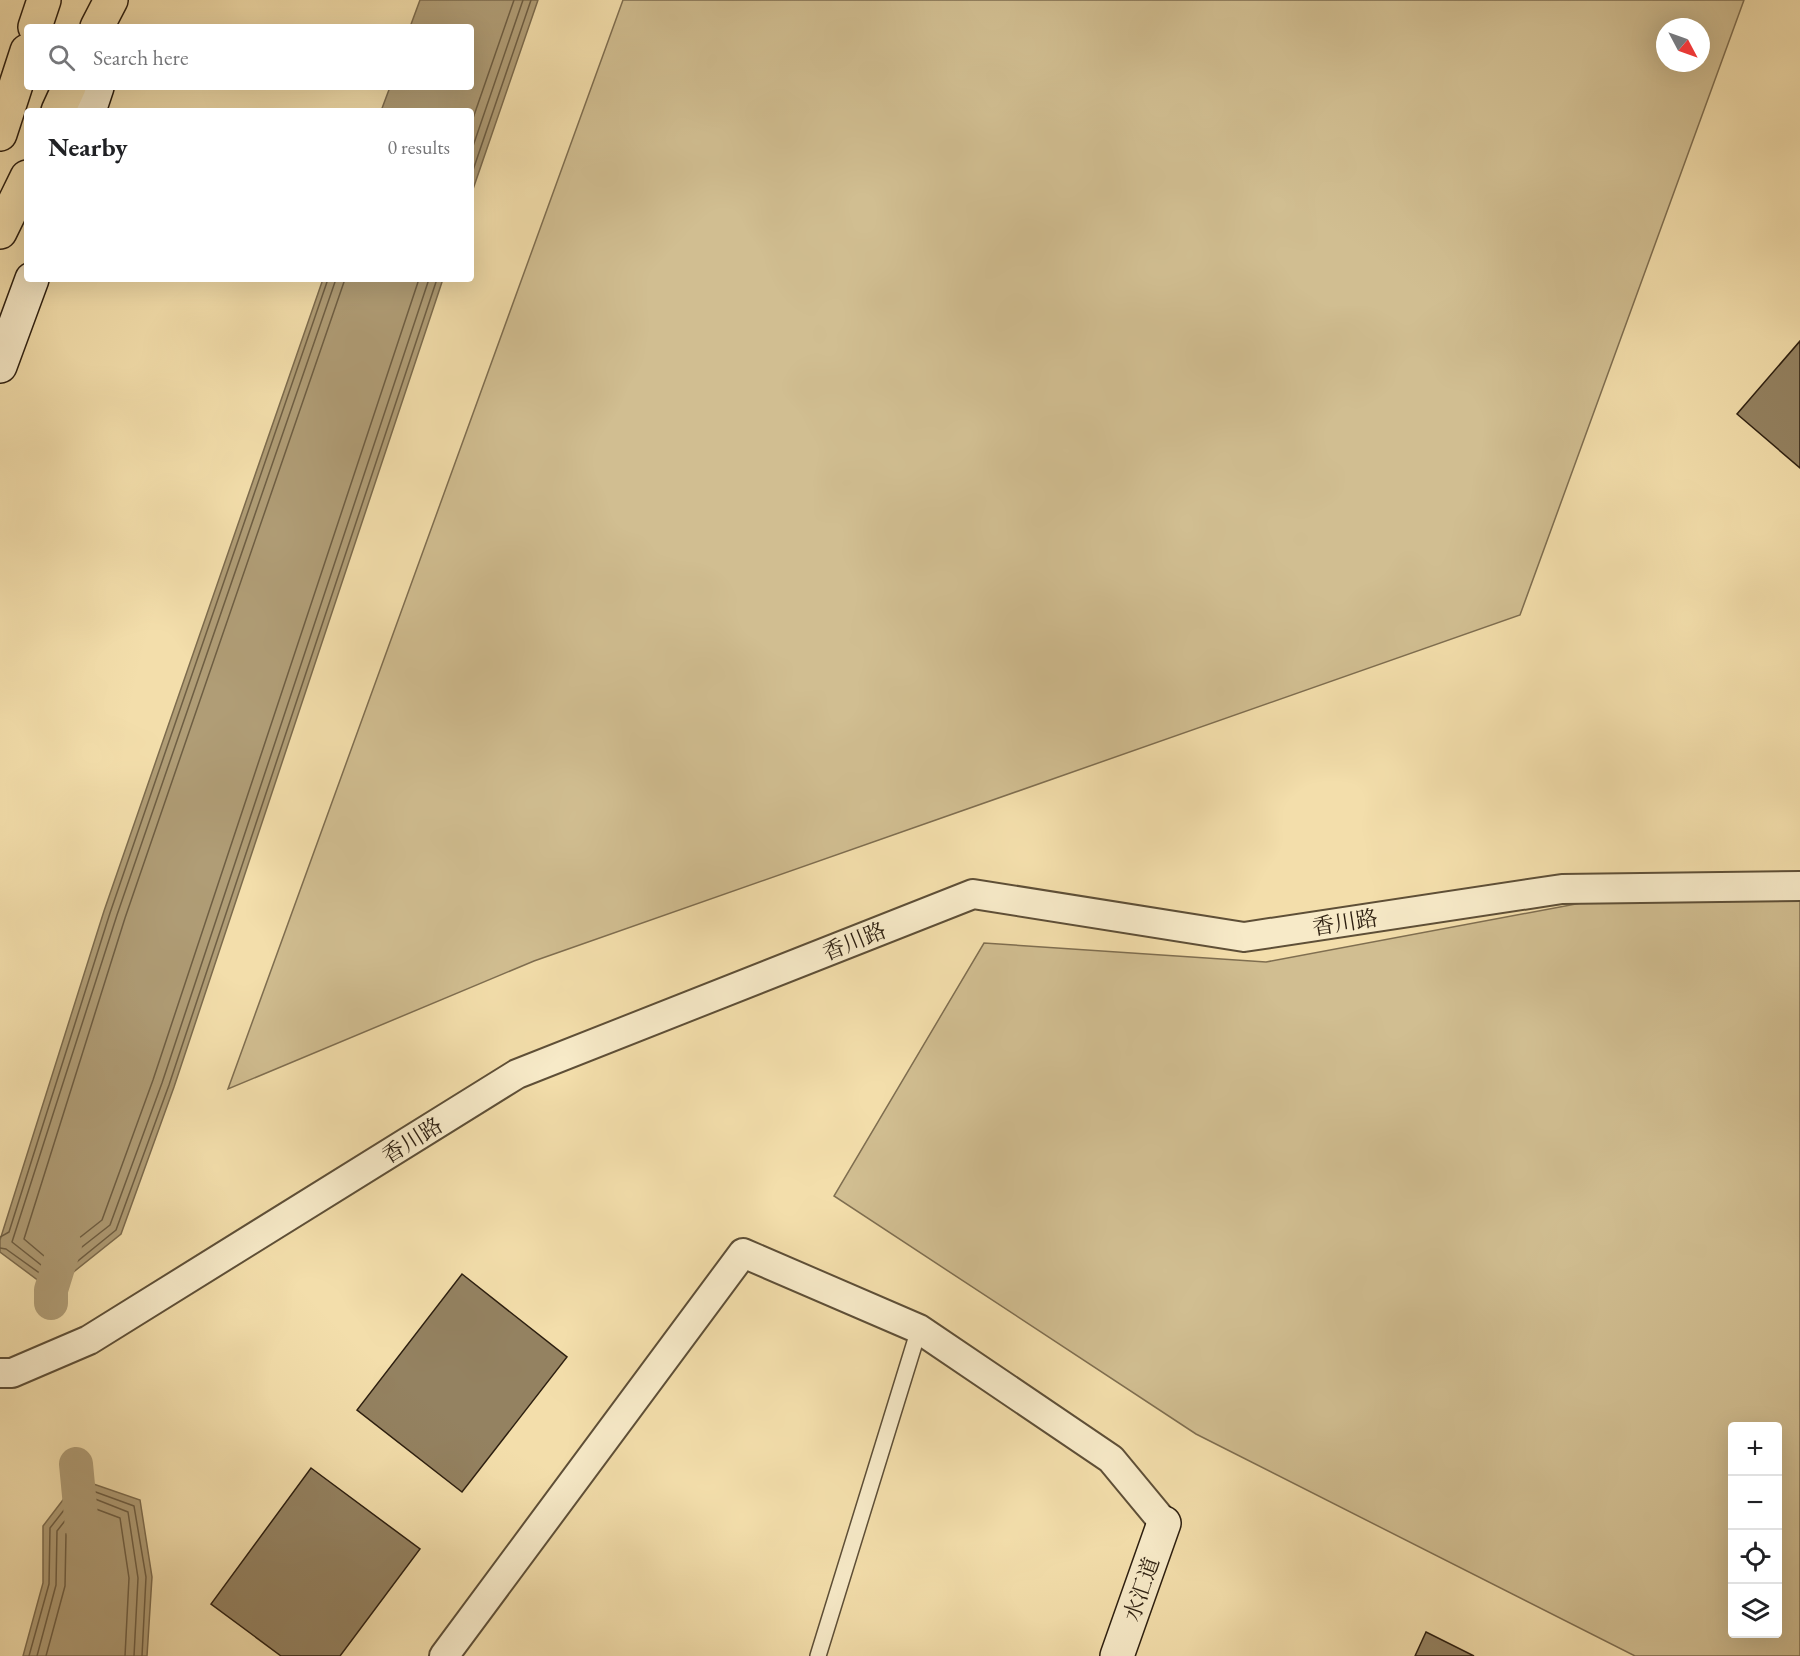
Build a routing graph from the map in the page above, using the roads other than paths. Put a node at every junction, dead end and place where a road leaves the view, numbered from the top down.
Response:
1 (44, 0) edge
2 (111, 0) edge
3 (119, 0) edge
4 (36, 24) edge
5 (99, 24) edge
6 (113, 24) edge
7 (24, 60) edge
8 (68, 90) edge
9 (96, 90) edge
10 (59, 108) edge
11 (90, 108) edge
12 (0, 134) edge
13 (24, 183) edge
14 (0, 232) edge
15 (31, 282) edge
16 (0, 366) edge
17 (1800, 886) edge
18 (919, 1329) junction
19 (0, 1373) edge
20 (1164, 1522) joint
21 (444, 1656) edge
22 (818, 1656) edge
23 (1117, 1656) edge

1 - 4 highway
2 - 5 highway
3 - 6 street
7 - 12 highway
8 - 10 highway
9 - 11 street
13 - 14 highway
15 - 16 street
17 - 19 street, 香川路
18 - 20 street
18 - 21 street
18 - 22 lane
20 - 23 street, 水汇道

